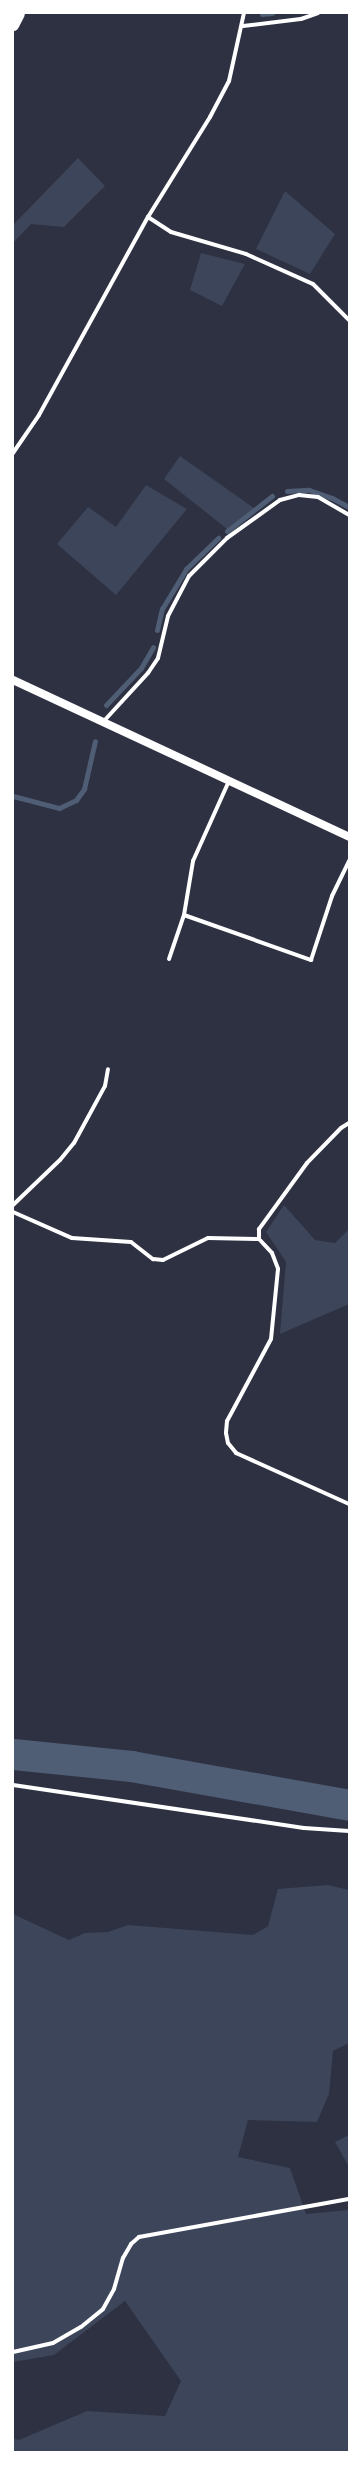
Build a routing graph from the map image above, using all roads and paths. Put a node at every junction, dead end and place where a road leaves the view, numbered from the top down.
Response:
1 (19, 13) edge
2 (244, 13) edge
3 (318, 13) edge
4 (13, 25) edge
5 (243, 26) junction
6 (148, 218) junction
7 (349, 320) edge
8 (13, 453) edge
9 (349, 515) edge
10 (13, 680) edge
11 (103, 722) junction
12 (229, 781) junction
13 (349, 837) edge
14 (349, 861) edge
15 (184, 914) junction
16 (169, 960) dead end
17 (108, 1069) dead end
18 (349, 1123) edge
19 (13, 1205) edge
20 (13, 1212) edge
21 (259, 1239) junction
22 (349, 1504) edge
23 (13, 1785) edge
24 (349, 1831) edge
25 (349, 2199) edge
26 (13, 2352) edge

1 - 4 highway
2 - 5 street
3 - 5 street
5 - 6 street
6 - 7 street
6 - 8 street
9 - 11 street
10 - 11 main road
11 - 12 main road
12 - 13 main road
12 - 15 street
14 - 15 street
15 - 16 street
17 - 19 street
18 - 21 street
20 - 21 street
21 - 22 street
23 - 24 street
25 - 26 street

